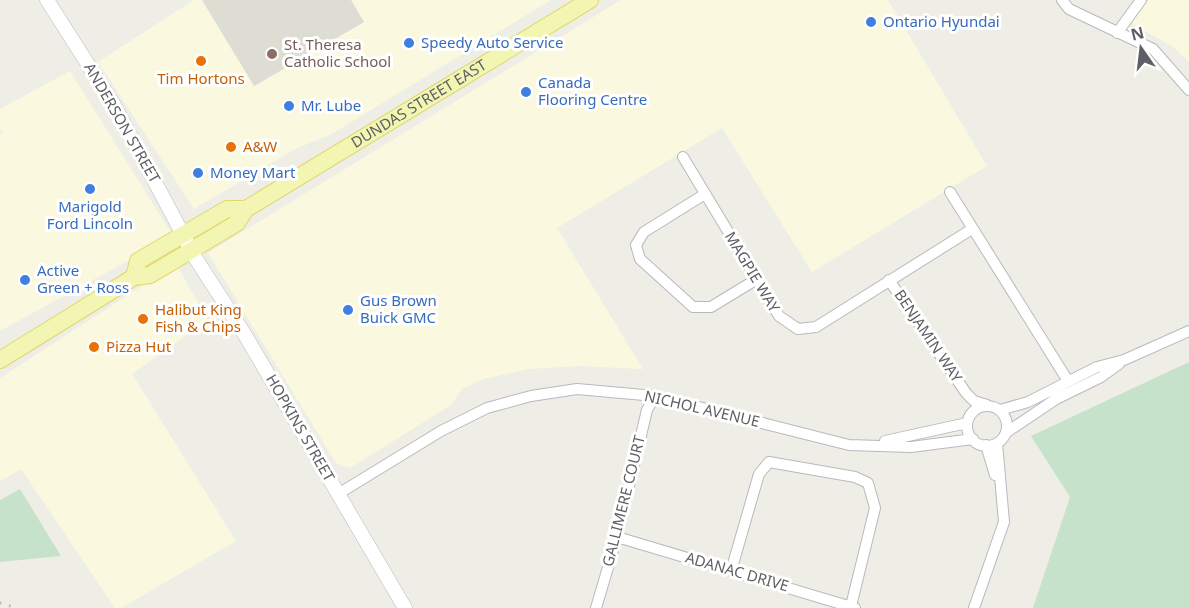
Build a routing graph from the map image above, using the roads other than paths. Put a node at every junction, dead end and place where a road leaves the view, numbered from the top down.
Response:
1 (47, 0) edge
2 (590, 0) edge
3 (1062, 0) edge
4 (1141, 0) edge
5 (1117, 33) junction
6 (1189, 90) edge
7 (683, 157) dead end
8 (950, 192) dead end
9 (705, 194) junction
10 (246, 209) junction
11 (972, 230) junction
12 (184, 234) junction
13 (192, 250) junction
14 (134, 277) junction
15 (757, 279) junction
16 (889, 280) junction
17 (1189, 331) edge
18 (0, 360) edge
19 (1124, 360) junction
20 (1068, 381) junction
21 (966, 393) junction
22 (655, 396) junction
23 (987, 405) junction
24 (1000, 410) junction
25 (969, 419) junction
26 (1006, 432) junction
27 (973, 439) junction
28 (873, 444) junction
29 (992, 444) junction
30 (339, 494) junction
31 (618, 537) junction
32 (731, 570) junction
33 (853, 607) edge
34 (405, 608) edge
35 (596, 608) edge
36 (974, 608) edge

1 - 12 main road, ANDERSON STREET
2 - 10 main road, DUNDAS STREET EAST
3 - 5 street
4 - 5 street
5 - 6 street
7 - 9 street, MAGPIE WAY
8 - 11 street
9 - 15 street, MAGPIE WAY
9 - 15 street
10 - 12 main road, DUNDAS STREET EAST
10 - 13 main road, DUNDAS STREET EAST
11 - 16 street, MAGPIE WAY
11 - 20 street
12 - 13 main road, ANDERSON STREET
12 - 14 main road, DUNDAS STREET EAST
13 - 14 main road, DUNDAS STREET EAST
13 - 30 main road, HOPKINS STREET
14 - 18 main road, DUNDAS STREET EAST
15 - 16 street, MAGPIE WAY
16 - 21 street, BENJAMIN WAY
17 - 19 street
19 - 20 street
19 - 26 street
20 - 24 street
21 - 23 street, BENJAMIN WAY
21 - 25 street, BENJAMIN WAY
22 - 28 street, NICHOL AVENUE
22 - 30 street, NICHOL AVENUE
22 - 31 street, GALLIMERE COURT
23 - 24 street
23 - 25 street
24 - 26 street
25 - 27 street
25 - 28 street, NICHOL AVENUE
26 - 29 street
27 - 28 street, NICHOL AVENUE
27 - 29 street
29 - 36 street
30 - 34 main road, HOPKINS STREET
31 - 32 street, ADANAC DRIVE
31 - 35 street, GALLIMERE COURT
32 - 33 street, ADANAC DRIVE
32 - 33 street

